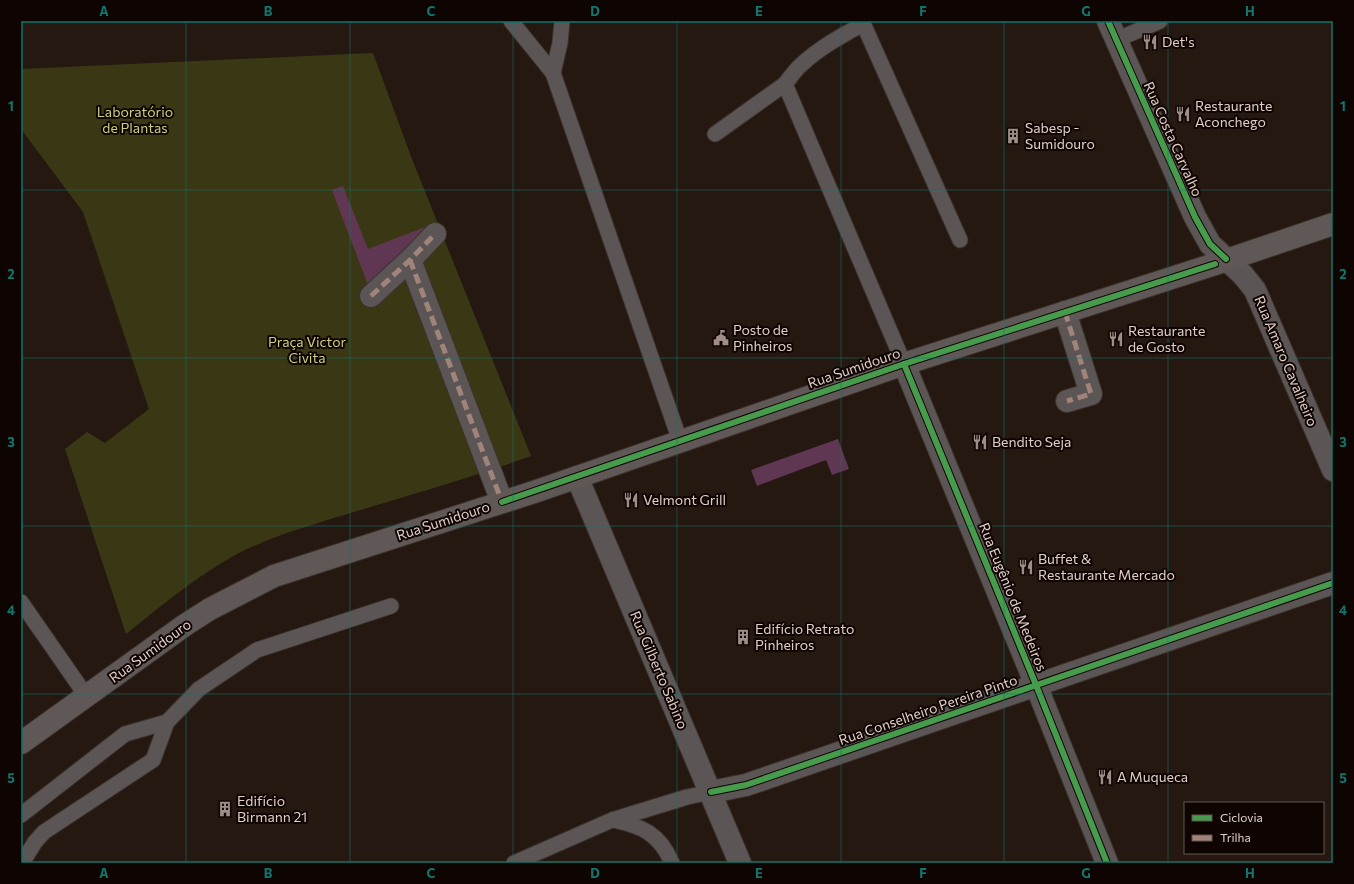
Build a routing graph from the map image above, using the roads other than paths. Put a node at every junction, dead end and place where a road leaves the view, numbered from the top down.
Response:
1 (510, 21) edge
2 (562, 21) edge
3 (1160, 21) edge
4 (863, 23) edge
5 (1112, 30) edge
6 (553, 73) junction
7 (785, 84) junction
8 (715, 134) dead end
9 (1333, 224) edge
10 (435, 234) dead end
11 (960, 240) dead end
12 (1226, 259) junction
13 (410, 260) junction
14 (371, 296) dead end
15 (1065, 312) junction
16 (904, 364) junction
17 (1067, 401) dead end
18 (680, 441) junction
19 (1333, 470) edge
20 (577, 477) junction
21 (502, 502) junction
22 (1333, 583) edge
23 (21, 602) edge
24 (390, 606) dead end
25 (1036, 685) junction
26 (87, 697) junction
27 (167, 722) junction
28 (21, 743) edge
29 (711, 792) junction
30 (21, 815) edge
31 (612, 820) junction
32 (22, 863) edge
33 (514, 863) edge
34 (672, 863) edge
35 (740, 863) edge
36 (1107, 863) edge

1 - 6 lane
2 - 6 lane
3 - 5 lane
4 - 7 lane
4 - 11 lane
5 - 12 street, Rua Costa Carvalho
6 - 18 lane
7 - 8 lane
7 - 16 lane
9 - 12 main road, Rua Sumidouro
10 - 13 street
12 - 15 main road, Rua Sumidouro
12 - 19 street, Rua Amaro Cavalheiro
13 - 14 street
13 - 21 street
15 - 16 main road, Rua Sumidouro
15 - 17 street
16 - 18 main road, Rua Sumidouro
16 - 25 street, Rua Eugênio de Medeiros
18 - 20 main road, Rua Sumidouro
20 - 21 main road, Rua Sumidouro
20 - 29 street, Rua Gilberto Sabino
21 - 26 main road, Rua Sumidouro
22 - 25 street, Rua Conselheiro Pereira Pinto
23 - 26 lane
24 - 27 lane
25 - 29 street, Rua Conselheiro Pereira Pinto
25 - 36 street, Rua Eugênio de Medeiros
26 - 28 main road, Rua Sumidouro
27 - 30 lane
27 - 32 lane
29 - 31 lane
29 - 35 street, Rua Gilberto Sabino
31 - 33 lane
31 - 34 lane

